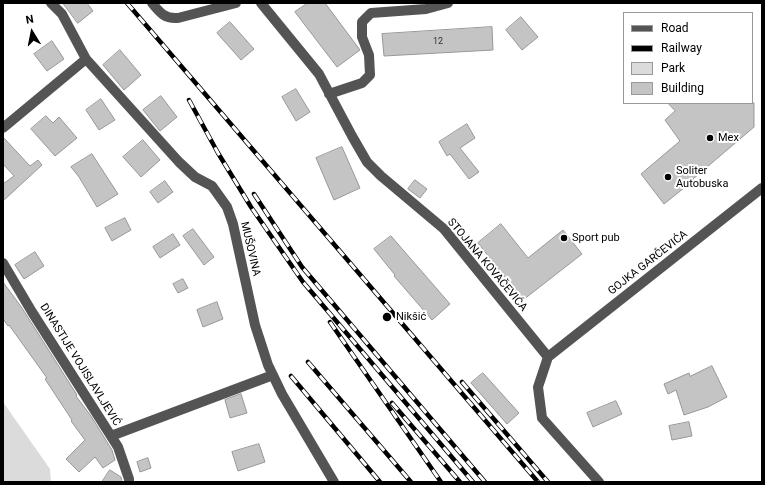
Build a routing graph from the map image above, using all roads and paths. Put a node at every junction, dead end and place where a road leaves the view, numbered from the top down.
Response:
1 (51, 3) edge
2 (152, 3) edge
3 (236, 3) edge
4 (261, 3) edge
5 (448, 3) edge
6 (86, 59) junction
7 (329, 94) junction
8 (3, 128) edge
9 (762, 188) edge
10 (3, 264) edge
11 (548, 357) junction
12 (273, 375) junction
13 (111, 436) junction
14 (129, 482) edge
15 (334, 482) edge
16 (598, 482) edge

1 - 6 street
2 - 3 street
4 - 7 street, STOJANA KOVAČEVIĆA
5 - 7 street
6 - 8 street
6 - 12 street, MUŠOVINA
7 - 11 street, STOJANA KOVAČEVIĆA
9 - 11 street, GOJKA GARČEVIĆA
10 - 13 street, DINASTIJE VOJISLAVLJEVIĆ
11 - 16 street
12 - 13 street
12 - 15 street, MUŠOVINA
13 - 14 street, DINASTIJE VOJISLAVLJEVIĆ

